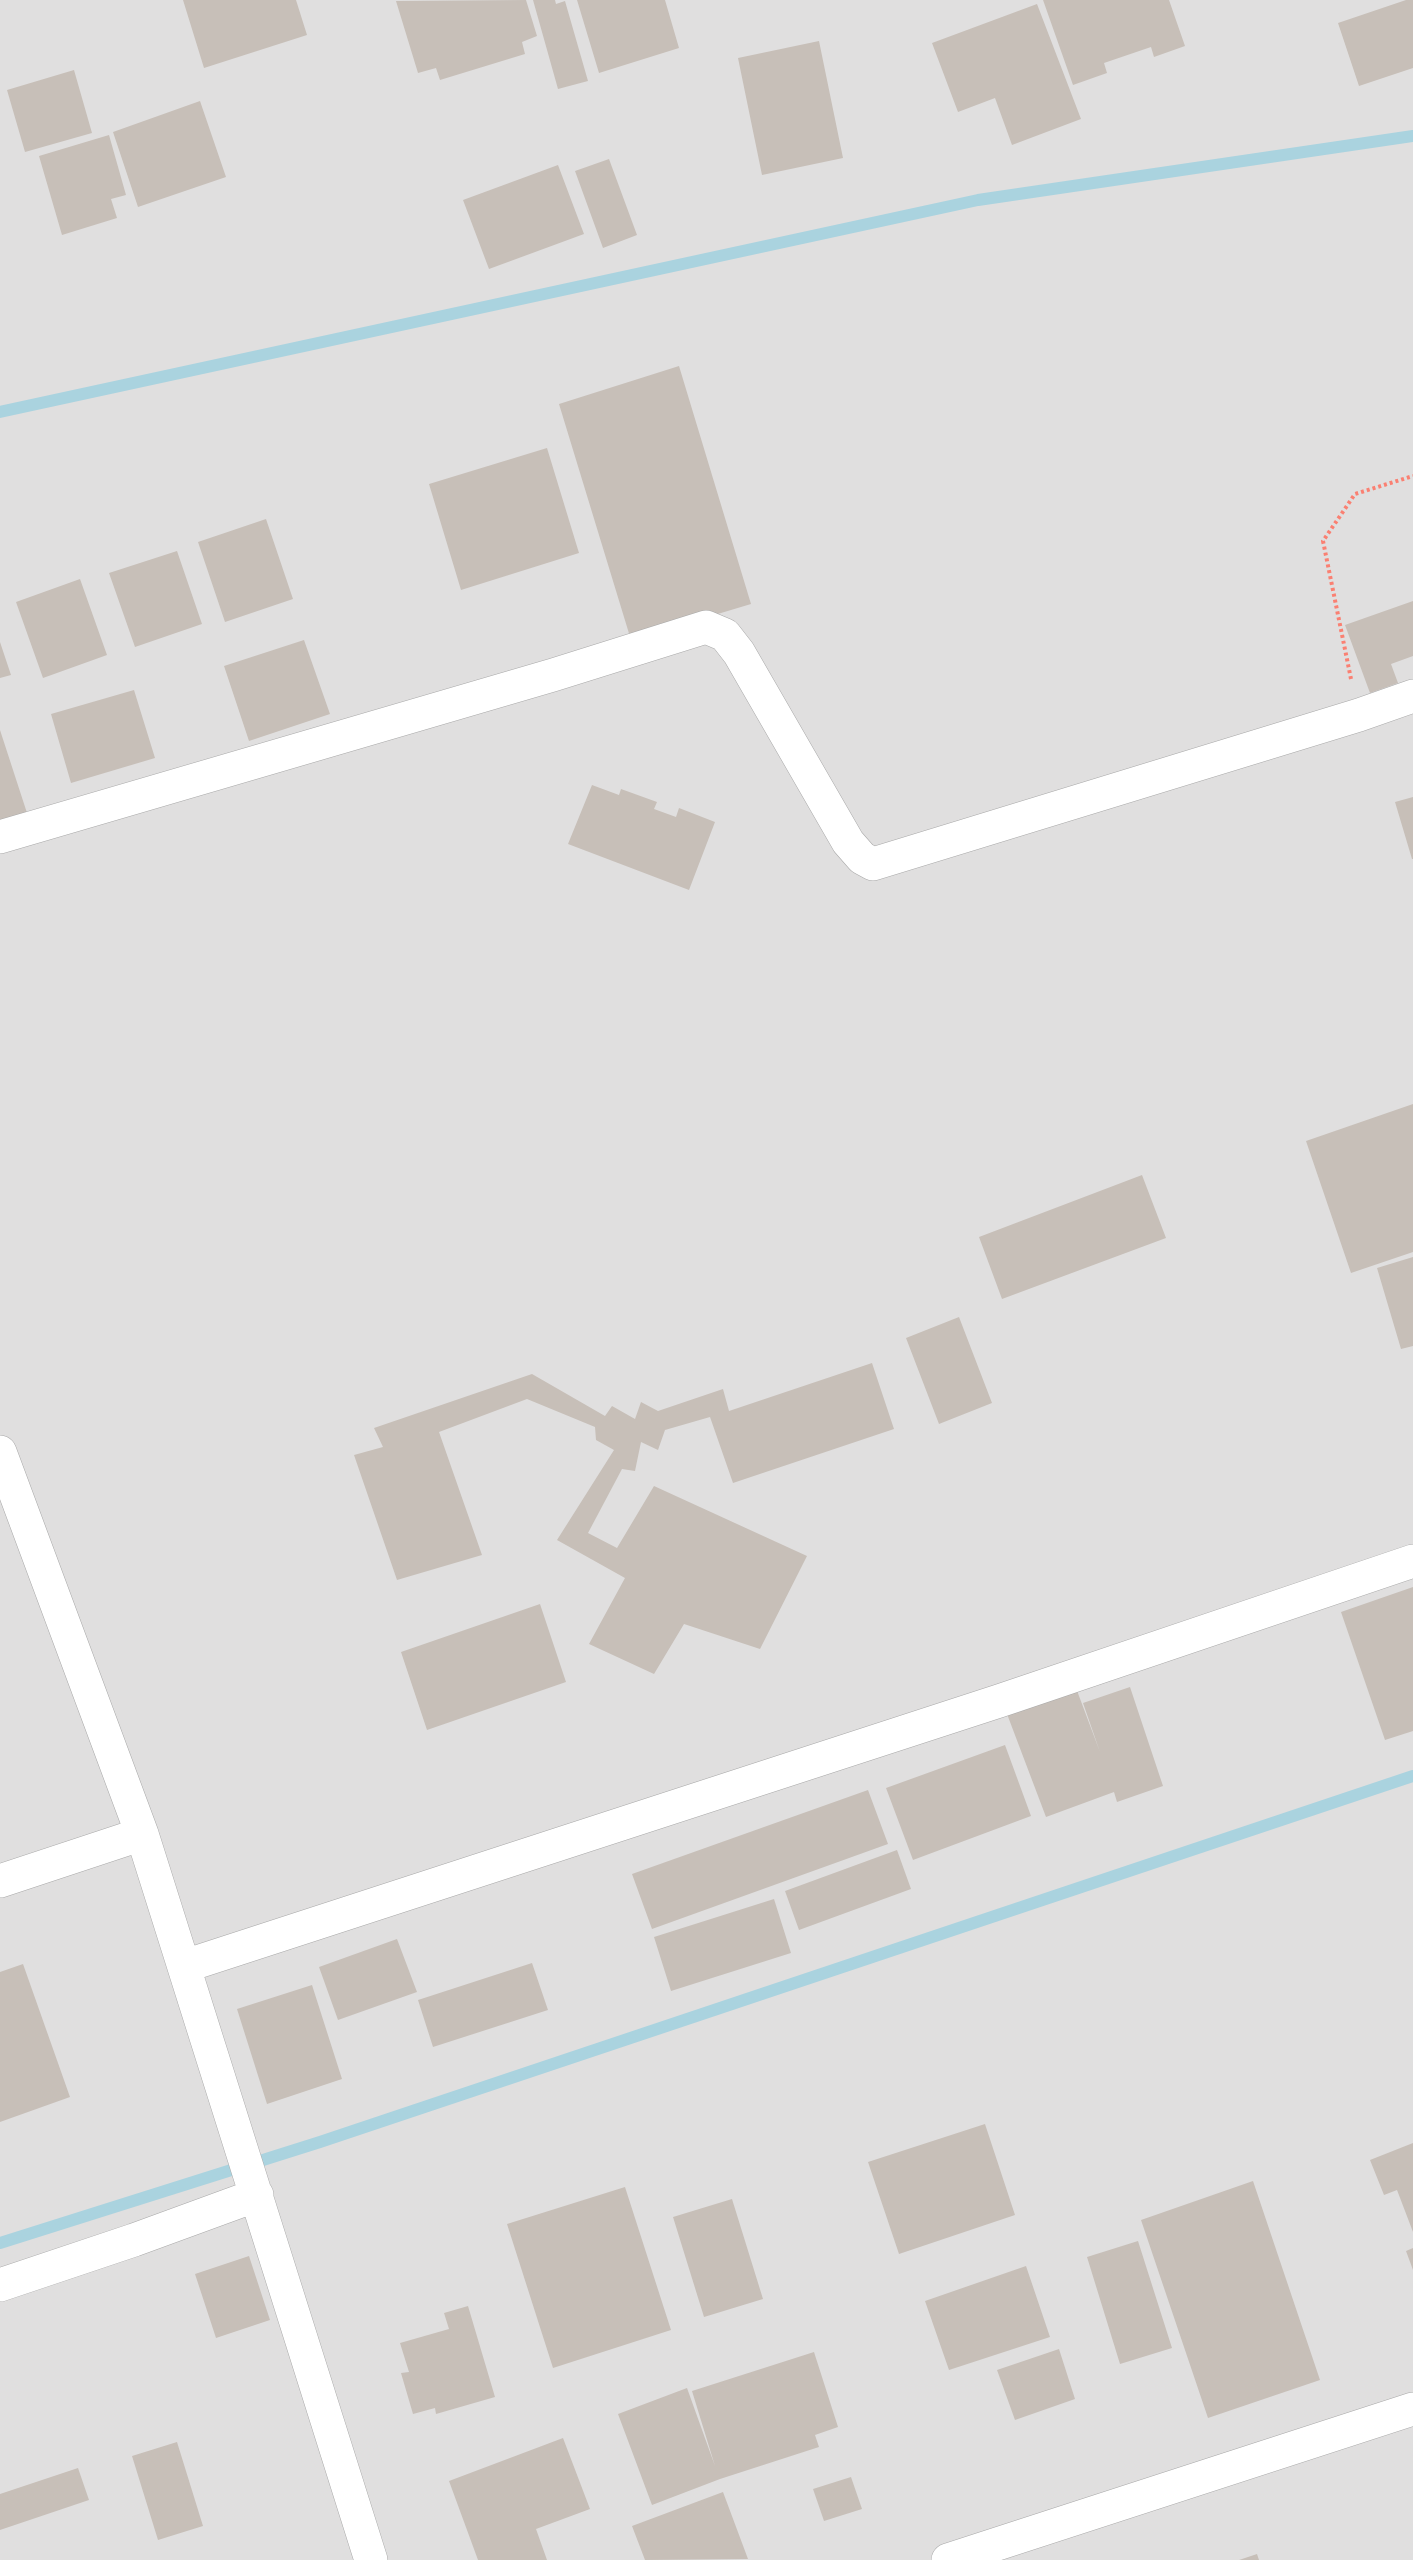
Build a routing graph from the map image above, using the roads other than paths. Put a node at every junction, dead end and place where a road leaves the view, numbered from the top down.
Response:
1 (1413, 696) edge
2 (0, 837) edge
3 (0, 1452) edge
4 (1413, 1561) edge
5 (142, 1834) junction
6 (0, 1881) edge
7 (185, 1966) junction
8 (256, 2195) junction
9 (0, 2285) edge
10 (1413, 2409) edge
11 (371, 2560) edge
12 (948, 2560) edge

1 - 2 street
3 - 5 street
4 - 7 street
5 - 6 street
5 - 7 street
7 - 8 street
8 - 9 street
8 - 11 street
10 - 12 street

